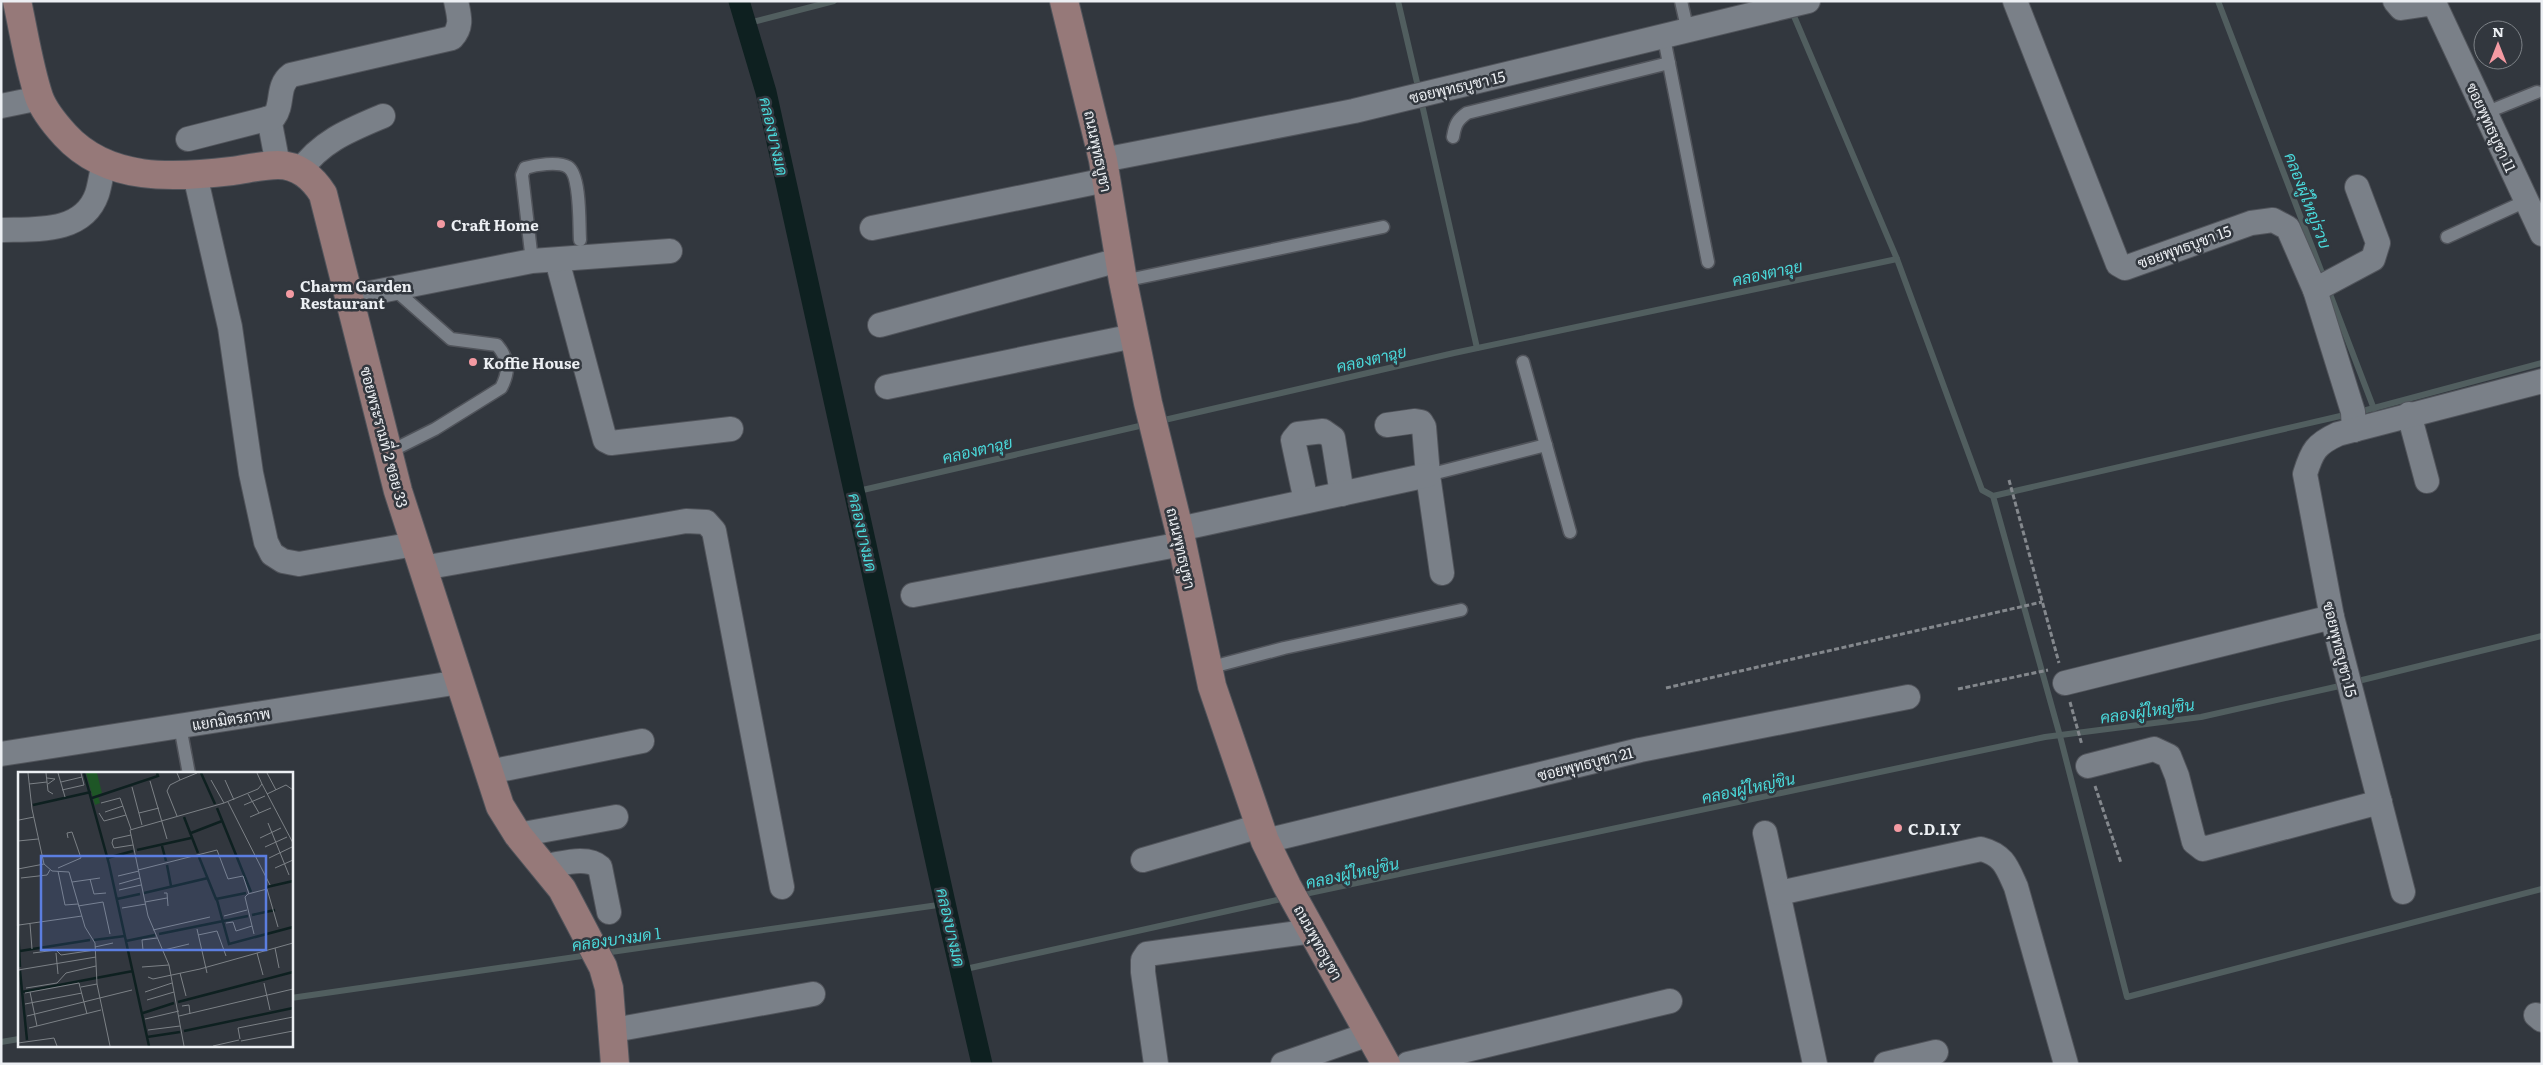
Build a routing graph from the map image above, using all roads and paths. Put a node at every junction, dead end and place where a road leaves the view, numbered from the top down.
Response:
1 (17, 1) edge
2 (456, 1) edge
3 (1064, 1) edge
4 (1682, 1) edge
5 (2015, 1) edge
6 (2395, 1) edge
7 (1793, 6) edge
8 (1688, 32) junction
9 (1664, 38) junction
10 (1669, 63) junction
11 (2537, 92) dead end
12 (40, 98) junction
13 (1, 106) edge
14 (2485, 113) junction
15 (383, 116) dead end
16 (269, 118) junction
17 (1453, 137) dead end
18 (188, 139) dead end
19 (104, 164) junction
20 (289, 168) junction
21 (1104, 170) junction
22 (195, 175) junction
23 (2357, 188) dead end
24 (2526, 200) junction
25 (1383, 227) dead end
26 (872, 228) dead end
27 (1, 230) edge
28 (2542, 234) edge
29 (2447, 237) dead end
30 (580, 240) dead end
31 (670, 251) dead end
32 (558, 260) junction
33 (532, 261) junction
34 (1708, 262) dead end
35 (1121, 270) junction
36 (393, 288) junction
37 (2315, 290) junction
38 (350, 297) junction
39 (880, 325) dead end
40 (1134, 336) junction
41 (1523, 362) dead end
42 (2542, 381) edge
43 (887, 387) dead end
44 (2409, 414) junction
45 (1387, 425) dead end
46 (731, 429) dead end
47 (2354, 430) junction
48 (1546, 445) junction
49 (389, 452) junction
50 (1428, 475) junction
51 (2427, 481) dead end
52 (1342, 494) junction
53 (1306, 501) junction
54 (1570, 532) dead end
55 (1180, 537) junction
56 (419, 556) junction
57 (1442, 573) dead end
58 (913, 595) dead end
59 (2042, 602) dead end
60 (1461, 610) dead end
61 (2332, 617) junction
62 (1208, 668) junction
63 (2058, 676) joint
64 (460, 682) junction
65 (1666, 688) dead end
66 (1958, 689) dead end
67 (1908, 698) dead end
68 (180, 726) junction
69 (642, 742) dead end
70 (1, 754) edge
71 (2088, 766) dead end
72 (189, 772) edge
73 (489, 772) junction
74 (2380, 802) junction
75 (616, 817) dead end
76 (1765, 833) dead end
77 (1262, 834) junction
78 (518, 835) junction
79 (1143, 860) dead end
80 (545, 866) junction
81 (782, 887) dead end
82 (2403, 892) dead end
83 (1778, 893) junction
84 (609, 912) dead end
85 (1308, 922) junction
86 (813, 994) dead end
87 (1670, 1001) dead end
88 (614, 1030) junction
89 (1369, 1034) junction
90 (1936, 1052) dead end
91 (608, 1064) edge
92 (615, 1064) edge
93 (1156, 1064) edge
94 (1283, 1064) edge
95 (1386, 1064) edge
96 (1408, 1064) edge
97 (1815, 1064) edge
98 (1886, 1064) edge
99 (2066, 1064) edge

1 - 12 street
2 - 16 street
3 - 21 street, ถนนพุทธบูชา
4 - 8 lane
5 - 37 street, ซอยพุทธบูชา 15
6 - 14 street, ซอยพุทธบูชา 11
7 - 8 street, ซอยพุทธบูชา 15
8 - 9 street, ซอยพุทธบูชา 15
9 - 10 lane
9 - 21 street, ซอยพุทธบูชา 15
10 - 17 lane
10 - 34 lane
11 - 14 lane
12 - 13 street
12 - 19 street
14 - 24 street, ซอยพุทธบูชา 11
15 - 20 street
16 - 18 street
16 - 20 street
19 - 22 street
19 - 27 street
20 - 22 street
20 - 38 street, ซอยพระรามที่ 2 ซอย 33
21 - 26 street, ซอยพุทธบูชา 15
21 - 35 street, ถนนพุทธบูชา
22 - 56 street
23 - 37 street
24 - 28 street, ซอยพุทธบูชา 11
24 - 29 lane
25 - 35 lane
30 - 33 lane
31 - 32 street
32 - 33 street
32 - 46 street
33 - 36 street
35 - 39 street
35 - 40 street, ถนนพุทธบูชา
36 - 38 street
36 - 49 lane
37 - 47 street, ซอยพุทธบูชา 15
38 - 49 street, ซอยพระรามที่ 2 ซอย 33
40 - 43 street
40 - 55 street, ถนนพุทธบูชา
41 - 48 lane
42 - 44 street, ซอยพุทธบูชา 15
44 - 47 street, ซอยพุทธบูชา 15
44 - 51 street
45 - 50 street
47 - 61 street, ซอยพุทธบูชา 15
48 - 50 lane
48 - 54 lane
49 - 56 street, ซอยพระรามที่ 2 ซอย 33
50 - 52 street
50 - 57 street
52 - 53 street
52 - 53 street
53 - 55 street
55 - 58 street
55 - 62 street, ถนนพุทธบูชา
56 - 64 street, ซอยพระรามที่ 2 ซอย 33
56 - 81 street
59 - 65 path
60 - 62 lane
61 - 63 street
61 - 74 street, ซอยพุทธบูชา 15
62 - 77 street, ถนนพุทธบูชา
63 - 66 path
64 - 68 street, แยกมิตรภาพ
64 - 73 street, ซอยพระรามที่ 2 ซอย 33
67 - 77 street, ซอยพุทธบูชา 21
68 - 70 street, แยกมิตรภาพ
68 - 72 lane
69 - 73 street
71 - 74 street
73 - 78 street, ซอยพระรามที่ 2 ซอย 33
74 - 82 street, ซอยพุทธบูชา 15
75 - 78 street
76 - 83 street
77 - 79 street, ซอยพุทธบูชา 21
77 - 85 street, ถนนพุทธบูชา
78 - 80 street, ซอยพระรามที่ 2 ซอย 33
80 - 84 street
80 - 88 street, ซอยพระรามที่ 2 ซอย 33
83 - 97 street
83 - 99 street
85 - 89 street, ถนนพุทธบูชา
85 - 93 street
86 - 88 street
87 - 96 street
88 - 92 street, ซอยพระรามที่ 2 ซอย 33
89 - 94 street
89 - 95 street, ถนนพุทธบูชา
90 - 98 street
91 - 92 street

